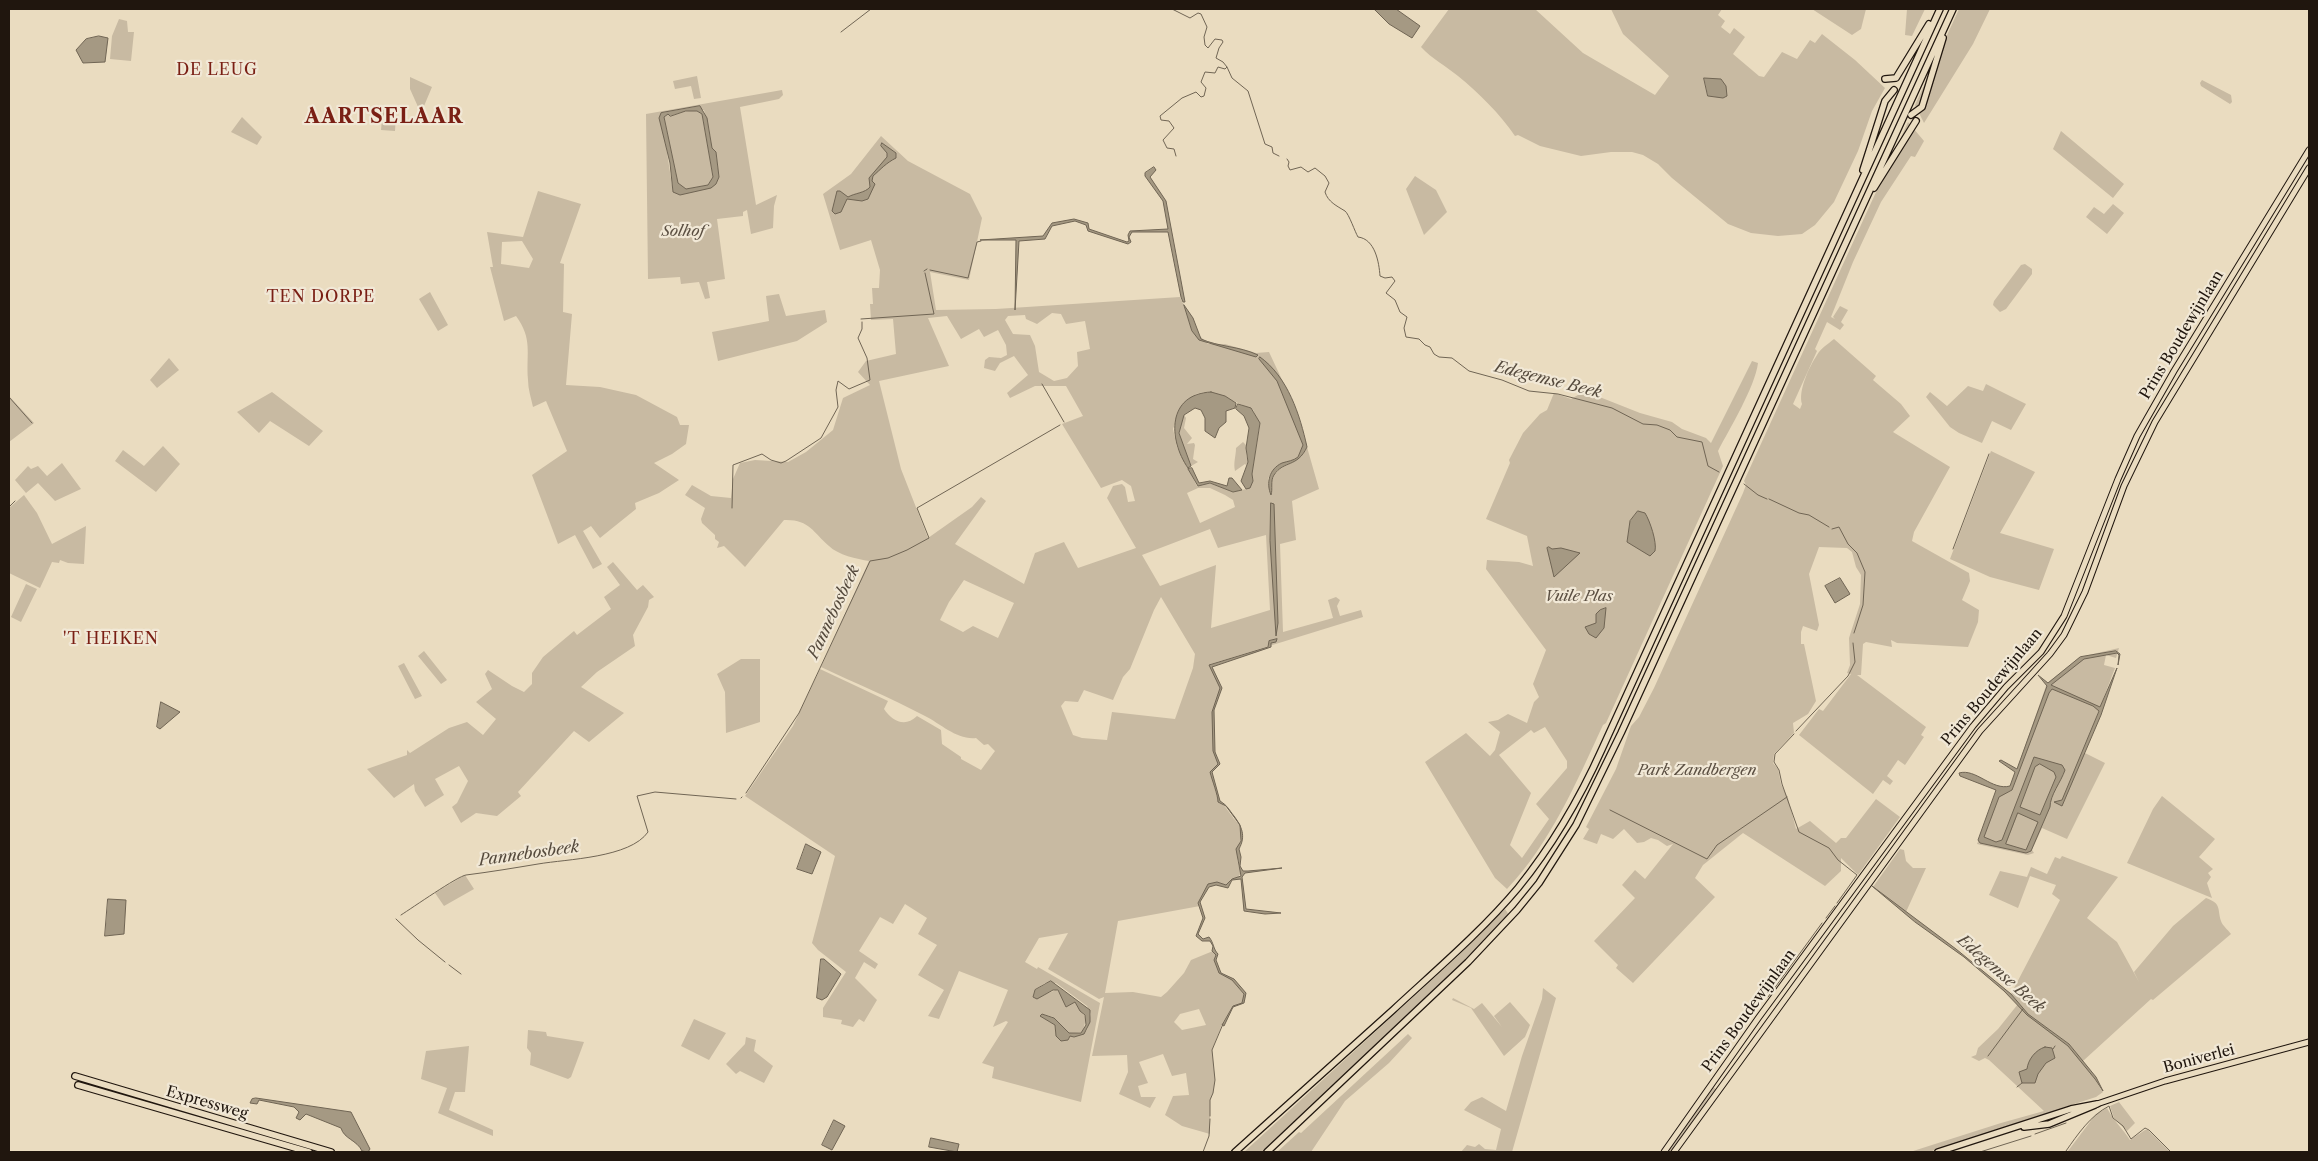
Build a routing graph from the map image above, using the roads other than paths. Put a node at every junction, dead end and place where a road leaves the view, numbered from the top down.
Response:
1 (1939, 9) edge
2 (1953, 9) edge
3 (1945, 26) junction
4 (1885, 79) dead end
5 (1894, 90) dead end
6 (1911, 115) dead end
7 (1916, 121) dead end
8 (2309, 150) edge
9 (2309, 168) edge
10 (1856, 194) junction
11 (1865, 202) junction
12 (2172, 375) junction
13 (2180, 380) junction
14 (2130, 451) junction
15 (2138, 455) junction
16 (2309, 1042) edge
17 (76, 1076) dead end
18 (1717, 1077) junction
19 (1724, 1082) junction
20 (78, 1085) dead end
21 (2097, 1104) joint
22 (309, 1152) edge
23 (332, 1152) edge
24 (1235, 1152) edge
25 (1267, 1152) edge
26 (1664, 1152) edge
27 (1674, 1152) edge
28 (1938, 1152) edge

1 - 4 highway
1 - 10 highway
2 - 3 highway
3 - 6 highway
3 - 11 highway
5 - 10 highway
7 - 11 highway
8 - 12 main road, Prins Boudewijnlaan
9 - 13 main road, Prins Boudewijnlaan
10 - 24 highway
11 - 25 highway
12 - 13 main road
12 - 14 main road, Prins Boudewijnlaan
13 - 15 main road, Prins Boudewijnlaan
14 - 15 main road
14 - 18 main road, Prins Boudewijnlaan
15 - 19 main road, Prins Boudewijnlaan
16 - 21 main road, Boniverlei
17 - 23 highway, Expressweg
18 - 19 main road
18 - 26 main road, Prins Boudewijnlaan
19 - 27 main road, Prins Boudewijnlaan
20 - 22 highway, Expressweg
21 - 28 highway, Boniverlei

